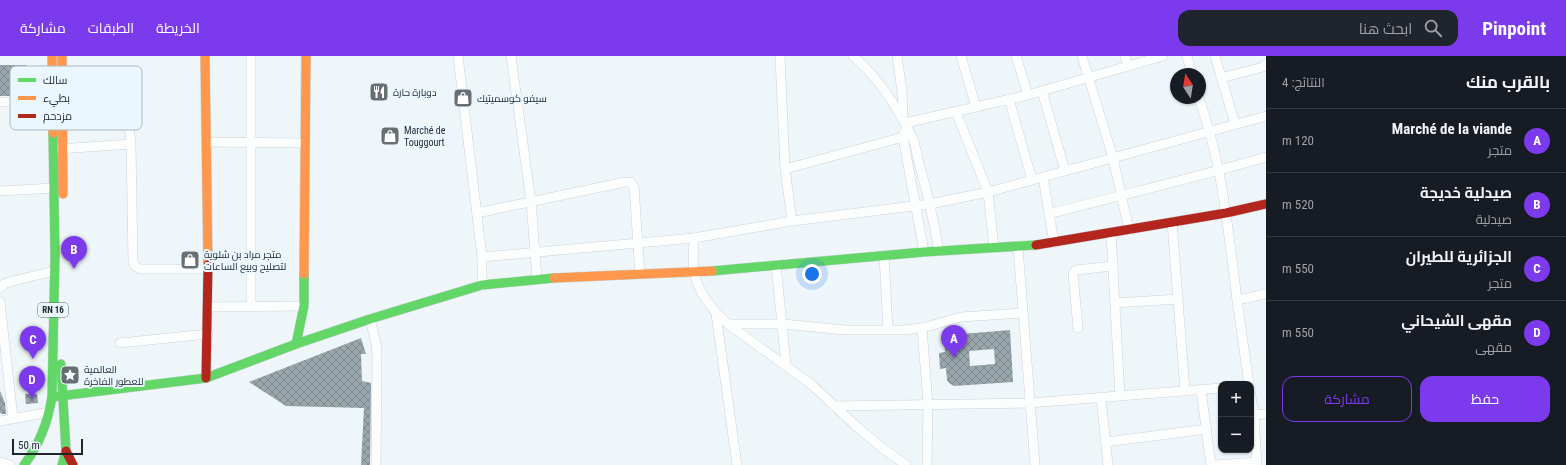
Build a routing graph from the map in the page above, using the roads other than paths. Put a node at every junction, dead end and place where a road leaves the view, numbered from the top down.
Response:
1 (62, 56) edge
2 (205, 56) edge
3 (251, 56) edge
4 (306, 56) edge
5 (458, 56) edge
6 (512, 56) edge
7 (780, 56) edge
8 (853, 56) edge
9 (897, 56) edge
10 (961, 56) edge
11 (1016, 56) edge
12 (1082, 56) edge
13 (1125, 56) edge
14 (1163, 56) edge
15 (1187, 56) edge
16 (1215, 56) edge
17 (1266, 64) edge
18 (62, 66) edge
19 (1128, 66) junction
20 (1190, 68) edge
21 (1089, 77) junction
22 (1222, 78) junction
23 (1042, 91) junction
24 (1028, 95) junction
25 (1010, 99) junction
26 (1201, 104) edge
27 (976, 107) junction
28 (956, 112) junction
29 (1266, 116) edge
30 (1235, 124) junction
31 (906, 129) junction
32 (53, 130) edge
33 (64, 130) edge
34 (129, 130) edge
35 (1210, 131) junction
36 (206, 142) junction
37 (250, 143) junction
38 (304, 143) junction
39 (131, 144) junction
40 (53, 148) junction
41 (64, 149) junction
42 (1112, 158) junction
43 (1266, 158) edge
44 (785, 169) junction
45 (1065, 171) junction
46 (1219, 171) junction
47 (1043, 178) junction
48 (1032, 180) junction
49 (54, 188) junction
50 (0, 191) edge
51 (988, 192) junction
52 (1122, 194) junction
53 (531, 202) junction
54 (930, 204) junction
55 (1266, 204) edge
56 (917, 207) junction
57 (477, 213) junction
58 (1226, 213) junction
59 (1049, 214) junction
60 (792, 221) junction
61 (1172, 222) junction
62 (1129, 230) junction
63 (1111, 233) junction
64 (694, 238) junction
65 (639, 243) junction
66 (1054, 243) junction
67 (1018, 247) junction
68 (994, 248) junction
69 (939, 251) junction
70 (924, 252) junction
71 (535, 253) junction
72 (884, 255) junction
73 (482, 257) junction
74 (776, 265) junction
75 (1113, 266) junction
76 (208, 269) junction
77 (54, 271) junction
78 (694, 272) junction
79 (640, 274) junction
80 (537, 279) junction
81 (482, 285) junction
82 (0, 288) edge
83 (1266, 294) edge
84 (1178, 299) junction
85 (1237, 300) junction
86 (0, 302) edge
87 (1115, 303) junction
88 (251, 306) junction
89 (304, 306) junction
90 (208, 307) junction
91 (1023, 313) junction
92 (716, 314) junction
93 (370, 319) junction
94 (728, 324) junction
95 (783, 324) junction
96 (922, 328) junction
97 (1078, 328) dead end
98 (888, 330) junction
99 (208, 334) junction
100 (120, 343) dead end
101 (296, 344) junction
102 (786, 365) junction
103 (206, 378) junction
104 (1249, 381) edge
105 (1218, 388) edge
106 (1201, 390) junction
107 (1185, 391) junction
108 (63, 396) junction
109 (1120, 396) junction
110 (52, 397) junction
111 (1102, 398) junction
112 (1030, 403) junction
113 (928, 404) junction
114 (834, 406) junction
115 (50, 412) junction
116 (1266, 414) edge
117 (1254, 415) joint
118 (13, 418) junction
119 (0, 421) edge
120 (1207, 429) junction
121 (1106, 442) junction
122 (66, 451) junction
123 (0, 462) edge
124 (1257, 463) edge
125 (10, 465) edge
126 (24, 465) edge
127 (62, 465) edge
128 (73, 465) edge
129 (376, 465) edge
130 (737, 465) edge
131 (906, 465) edge
132 (927, 465) edge
133 (1036, 465) edge
134 (1108, 465) edge
135 (1211, 465) edge
136 (1216, 465) edge

1 - 18 main road, RN 16
2 - 36 main road
3 - 37 street
4 - 38 main road
5 - 57 street
6 - 53 street
7 - 44 street
8 - 31 street
9 - 31 street
10 - 27 street
11 - 24 street
12 - 21 street
13 - 19 street
14 - 19 street
15 - 20 street
16 - 22 street
17 - 22 street
19 - 21 street
21 - 23 street
21 - 42 street
22 - 30 street
23 - 24 street
23 - 45 street
24 - 25 street
25 - 27 street
25 - 48 street
26 - 35 street
27 - 28 street
28 - 31 street
28 - 51 street
29 - 30 street
30 - 35 street
31 - 44 street
31 - 54 street
31 - 56 street
32 - 40 main road, RN 16
33 - 41 main road, RN 16
34 - 39 street
35 - 42 street
35 - 46 street
36 - 37 street
36 - 76 main road
37 - 38 street
37 - 88 street
38 - 89 main road
39 - 41 street
39 - 76 street
40 - 41 street
40 - 49 main road, RN 16
41 - 108 main road, RN 16
42 - 45 street
42 - 52 street
43 - 46 street
44 - 60 street
45 - 47 street
46 - 52 street
46 - 58 street
47 - 48 street
47 - 59 street
48 - 51 street
49 - 50 street
49 - 77 main road, RN 16
51 - 54 street
51 - 68 street
52 - 59 street
52 - 62 street
53 - 57 street
53 - 65 street
53 - 71 street
54 - 56 street
54 - 69 street
55 - 58 main road
56 - 60 street
56 - 70 street
57 - 73 street
58 - 61 main road
58 - 85 street
59 - 66 street
60 - 64 street
61 - 62 main road
61 - 84 street
62 - 63 main road
63 - 66 main road
63 - 75 street
64 - 65 street
64 - 78 street
65 - 71 street
65 - 79 street
66 - 67 main road
67 - 68 main road
67 - 91 street
68 - 69 main road
69 - 70 main road
70 - 72 main road
71 - 73 street
71 - 80 street
72 - 74 main road
72 - 98 street
73 - 81 street
74 - 78 main road
74 - 95 street
75 - 87 street
75 - 97 street
76 - 90 main road
77 - 82 street
77 - 110 main road, RN 16
78 - 79 main road
78 - 92 street
79 - 80 main road
80 - 81 main road
81 - 93 main road
83 - 85 street
84 - 87 street
84 - 107 street
85 - 104 street
86 - 118 street
87 - 109 street
88 - 89 street
88 - 90 street
89 - 101 main road
90 - 99 main road
91 - 96 street
91 - 112 street
92 - 94 street
92 - 130 street
93 - 101 main road
93 - 129 street
94 - 95 street
94 - 102 street
95 - 98 street
95 - 102 street
96 - 98 street
96 - 113 street
99 - 100 street
99 - 103 main road
101 - 103 main road
102 - 114 street
103 - 108 main road
105 - 106 street
106 - 107 street
106 - 120 street
107 - 109 street
108 - 110 main road
108 - 122 main road, RN 16
109 - 111 street
110 - 115 main road, RN 16
111 - 112 street
111 - 121 street
112 - 113 street
112 - 133 street
113 - 114 street
113 - 132 street
114 - 131 street
115 - 118 street
115 - 126 main road, RN 16
116 - 117 street
117 - 124 street
118 - 119 street
120 - 121 street
120 - 135 street
121 - 134 street
122 - 127 main road, RN 16
122 - 128 main road
123 - 125 street
124 - 136 street

